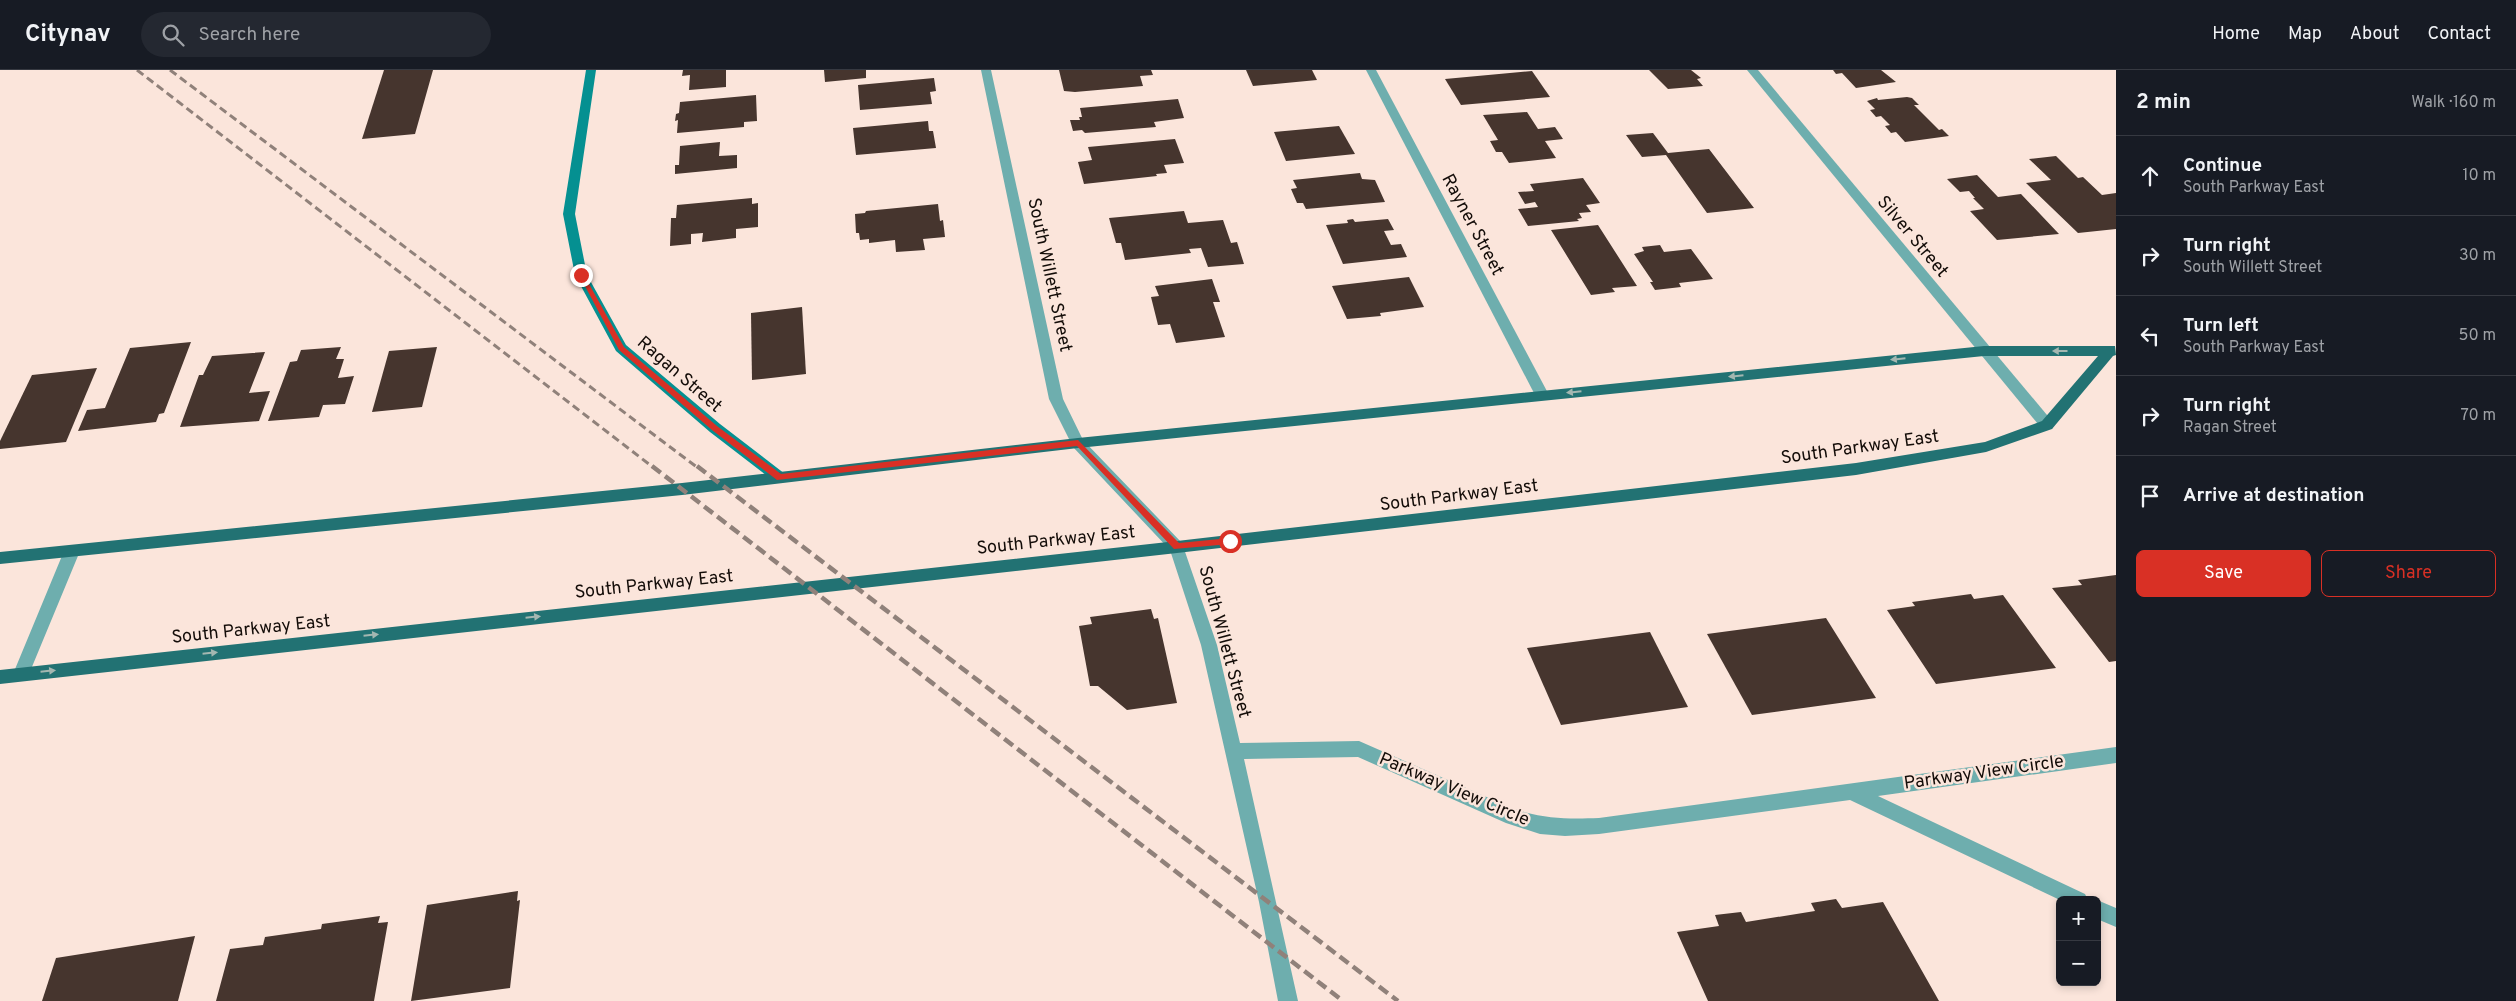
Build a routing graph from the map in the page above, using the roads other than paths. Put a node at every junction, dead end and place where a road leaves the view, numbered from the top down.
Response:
1 (592, 70) edge
2 (986, 70) edge
3 (1371, 70) edge
4 (1752, 70) edge
5 (1984, 351) junction
6 (2114, 354) edge
7 (1542, 395) junction
8 (2047, 424) junction
9 (1078, 443) junction
10 (780, 478) junction
11 (1177, 547) junction
12 (72, 551) junction
13 (0, 558) edge
14 (21, 674) junction
15 (0, 677) edge
16 (1234, 750) junction
17 (2116, 755) edge
18 (1852, 792) junction
19 (2071, 896) edge
20 (2101, 911) edge
21 (2116, 918) edge
22 (1288, 1001) edge

1 - 10 street, Ragan Street
2 - 9 street, South Willett Street
3 - 7 street, Rayner Street
4 - 5 street, Silver Street
6 -> 5 main road, South Parkway East
5 -> 7 main road, South Parkway East
5 - 8 street, Silver Street
6 - 8 main road, South Parkway East
7 - 9 main road, South Parkway East
8 - 11 main road, South Parkway East
9 - 10 main road, South Parkway East
9 - 11 street, South Willett Street
10 - 12 main road, South Parkway East
14 -> 11 main road, South Parkway East
11 - 16 street, South Willett Street
12 - 13 main road, South Parkway East
12 - 14 street
14 - 15 main road, South Parkway East
16 - 18 street, Parkway View Circle
16 - 22 street, South Willett Street
17 - 18 street, Parkway View Circle
18 - 19 street, Parkway View Circle
20 - 21 street

